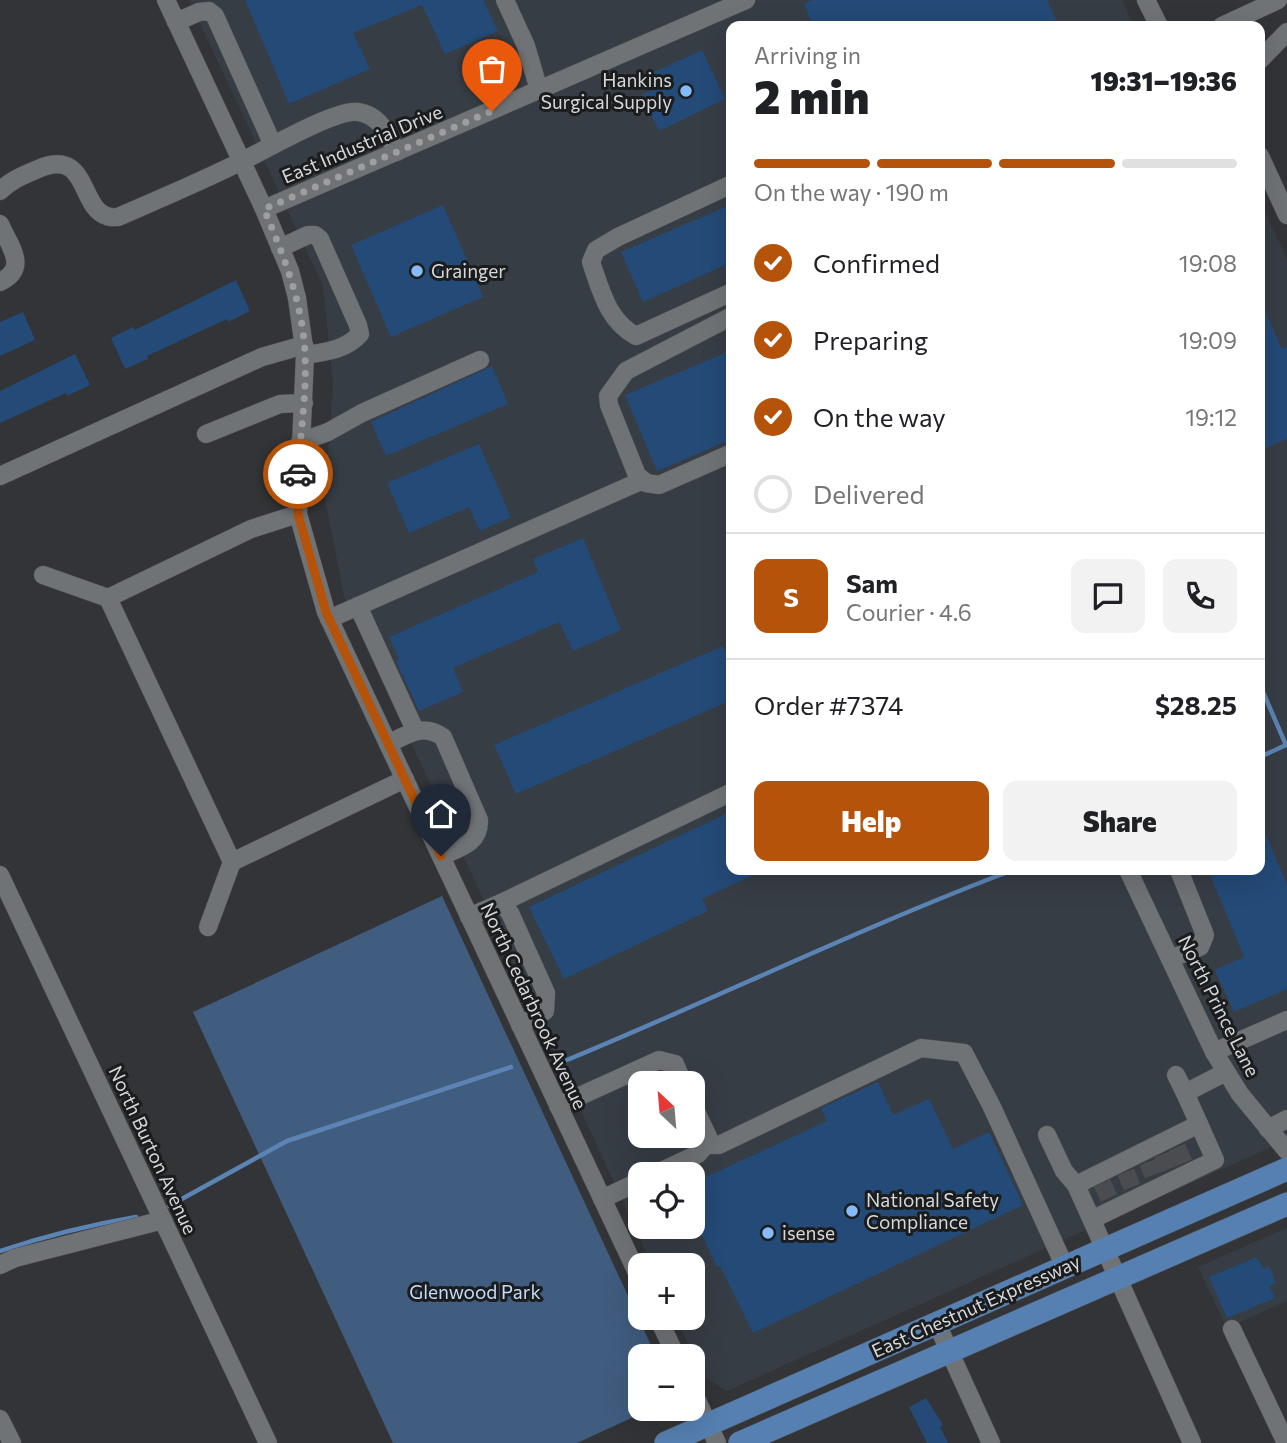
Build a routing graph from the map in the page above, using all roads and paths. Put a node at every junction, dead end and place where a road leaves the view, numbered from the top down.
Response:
1 (166, 0) edge
2 (505, 0) edge
3 (746, 0) edge
4 (1146, 0) edge
5 (1278, 0) edge
6 (725, 9) junction
7 (731, 21) edge
8 (1156, 21) edge
9 (1233, 21) edge
10 (176, 22) junction
11 (1287, 32) edge
12 (1265, 55) edge
13 (539, 90) junction
14 (273, 145) junction
15 (397, 152) junction
16 (242, 162) junction
17 (1265, 167) edge
18 (726, 187) edge
19 (0, 191) edge
20 (264, 209) junction
21 (1287, 215) edge
22 (0, 224) edge
23 (280, 248) junction
24 (0, 282) edge
25 (726, 295) edge
26 (726, 319) edge
27 (305, 350) junction
28 (480, 360) dead end
29 (304, 403) junction
30 (206, 434) dead end
31 (300, 442) junction
32 (726, 456) edge
33 (0, 476) edge
34 (643, 480) junction
35 (298, 514) junction
36 (43, 575) dead end
37 (108, 598) junction
38 (358, 606) junction
39 (329, 619) junction
40 (415, 730) junction
41 (388, 744) junction
42 (405, 779) junction
43 (726, 795) edge
44 (441, 856) junction
45 (232, 862) junction
46 (0, 875) edge
47 (1130, 875) edge
48 (1180, 875) edge
49 (500, 903) junction
50 (469, 918) junction
51 (208, 927) dead end
52 (1170, 959) junction
53 (1287, 1020) edge
54 (520, 1025) junction
55 (1214, 1052) junction
56 (635, 1071) edge
57 (678, 1071) edge
58 (1226, 1072) junction
59 (628, 1074) edge
60 (1176, 1075) dead end
61 (1185, 1093) junction
62 (558, 1106) junction
63 (1287, 1119) edge
64 (1199, 1124) junction
65 (1268, 1129) junction
66 (705, 1130) edge
67 (1047, 1135) dead end
68 (706, 1145) junction
69 (1287, 1152) edge
70 (680, 1162) edge
71 (1166, 1162) junction
72 (1287, 1169) edge
73 (1129, 1180) junction
74 (1076, 1185) junction
75 (628, 1187) edge
76 (1106, 1191) junction
77 (602, 1199) junction
78 (1287, 1204) edge
79 (1093, 1219) junction
80 (163, 1220) junction
81 (1106, 1249) junction
82 (628, 1254) edge
83 (0, 1265) edge
84 (1065, 1267) junction
85 (1118, 1280) junction
86 (937, 1324) junction
87 (1232, 1329) dead end
88 (949, 1352) junction
89 (705, 1417) edge
90 (0, 1419) edge
91 (713, 1434) edge
92 (12, 1443) edge
93 (268, 1443) edge
94 (666, 1443) edge
95 (740, 1443) edge
96 (992, 1443) edge
97 (1192, 1443) edge
98 (1286, 1443) edge

1 - 10 street, North Cedarbrook Avenue
2 - 13 street
3 - 6 street, East Industrial Drive
4 - 8 street
5 - 9 street
6 - 7 street
6 - 13 street, East Industrial Drive
10 - 14 street
10 - 16 street, North Cedarbrook Avenue
11 - 12 street
13 - 15 street, East Industrial Drive
14 - 15 street
14 - 16 street
15 - 20 street, East Industrial Drive
16 - 19 street
16 - 20 street, North Cedarbrook Avenue
17 - 21 street
18 - 25 street
20 - 23 street, North Cedarbrook Avenue
22 - 24 street
23 - 27 street, North Cedarbrook Avenue
23 - 27 street
26 - 34 street
27 - 29 street, North Cedarbrook Avenue
27 - 33 street
28 - 31 street
29 - 30 street
29 - 31 street, North Cedarbrook Avenue
31 - 35 street, North Cedarbrook Avenue
32 - 34 street
34 - 38 street
35 - 37 street
35 - 39 street, North Cedarbrook Avenue
36 - 37 street
37 - 45 street
38 - 39 street
38 - 40 street
39 - 41 street, North Cedarbrook Avenue
40 - 41 street
40 - 44 street
41 - 42 street, North Cedarbrook Avenue
42 - 44 street, North Cedarbrook Avenue
42 - 45 street
43 - 49 street
44 - 50 street, North Cedarbrook Avenue
45 - 51 street
46 - 80 street, North Burton Avenue
47 - 52 street, North Prince Lane
48 - 52 street
49 - 50 street
49 - 54 street
50 - 54 street, North Cedarbrook Avenue
52 - 55 street, North Prince Lane
53 - 55 street
54 - 62 street, North Cedarbrook Avenue
55 - 58 street, North Prince Lane
56 - 57 street
58 - 61 street
58 - 65 street, North Prince Lane
59 - 62 street
60 - 61 street
61 - 64 street
62 - 77 street, North Cedarbrook Avenue
63 - 65 street
64 - 71 street
64 - 71 street
65 - 69 street, North Prince Lane
66 - 68 street
67 - 74 street
68 - 70 street
68 - 84 street
71 - 73 street
71 - 73 street
72 - 81 main road, East Chestnut Expressway
73 - 76 street
73 - 76 street
74 - 76 street
74 - 79 street
75 - 77 street
76 - 79 street
77 - 82 street, North Cedarbrook Avenue
78 - 85 main road, East Chestnut Expressway
79 - 81 street
80 - 83 street
80 - 93 street, North Burton Avenue
81 - 84 main road, East Chestnut Expressway
81 - 85 street
84 - 86 main road, East Chestnut Expressway
85 - 88 main road, East Chestnut Expressway
85 - 97 street
86 - 88 street
86 - 91 main road, East Chestnut Expressway
87 - 98 street
88 - 95 main road, East Chestnut Expressway
88 - 96 street
89 - 91 street
90 - 92 street
91 - 94 main road, East Chestnut Expressway

